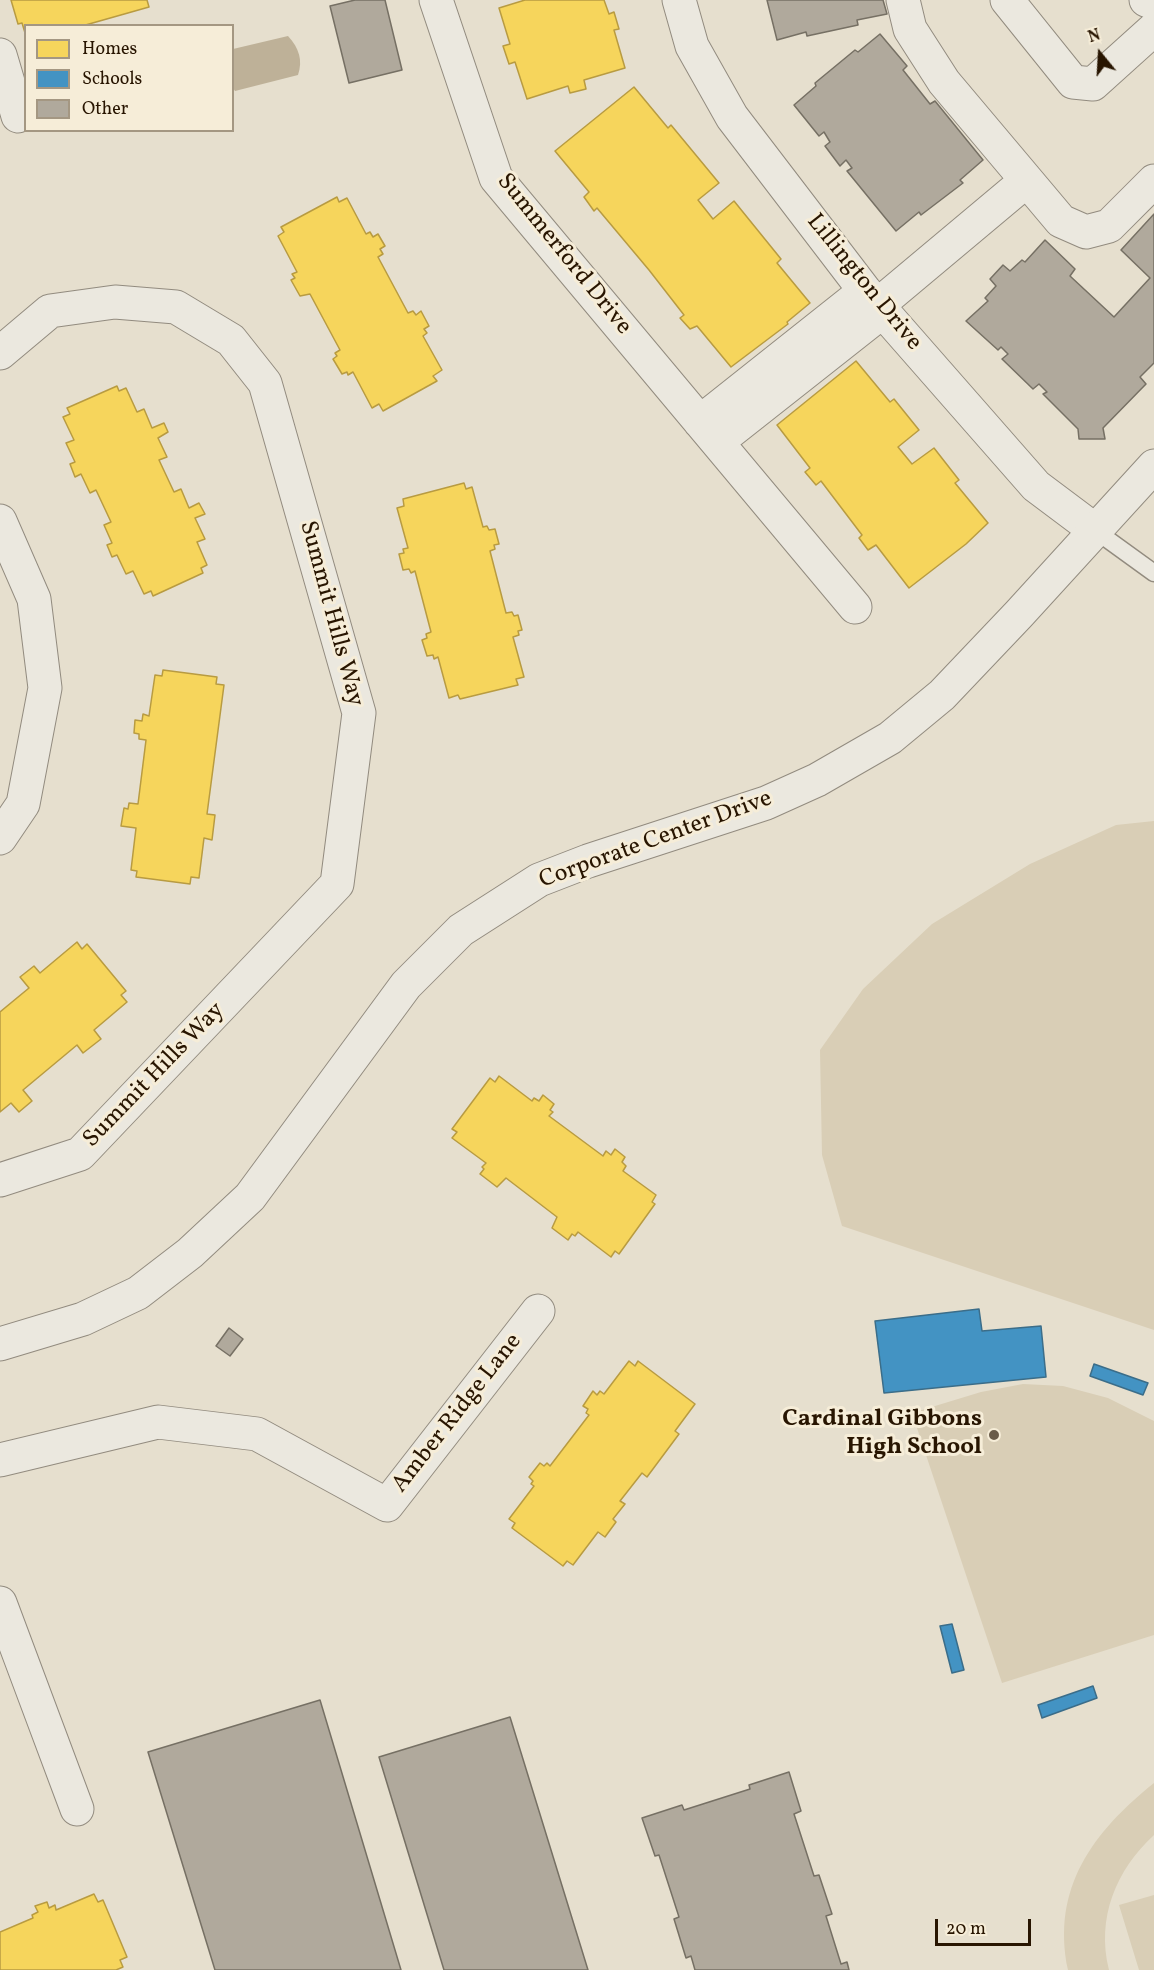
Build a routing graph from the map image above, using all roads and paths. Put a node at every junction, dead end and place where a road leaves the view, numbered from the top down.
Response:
1 (436, 0) edge
2 (678, 0) edge
3 (903, 0) edge
4 (1007, 0) edge
5 (1146, 0) edge
6 (1154, 3) edge
7 (1154, 30) edge
8 (0, 55) edge
9 (14, 119) edge
10 (1026, 181) junction
11 (1154, 181) edge
12 (875, 302) junction
13 (0, 353) edge
14 (708, 432) junction
15 (1154, 466) edge
16 (0, 521) edge
17 (1096, 531) junction
18 (1154, 573) edge
19 (855, 606) dead end
20 (0, 838) edge
21 (0, 1180) edge
22 (538, 1311) dead end
23 (0, 1344) edge
24 (0, 1460) edge
25 (0, 1603) edge
26 (76, 1809) dead end

1 - 14 street, Summerford Drive
2 - 12 street, Lillington Drive
3 - 10 street
4 - 7 street
5 - 6 street
8 - 9 street
10 - 11 street
10 - 12 street
12 - 14 street
12 - 17 street, Lillington Drive
13 - 21 street, Summit Hills Way
14 - 19 street, Summerford Drive
15 - 17 street, Corporate Center Drive
16 - 20 street
17 - 18 lane
17 - 23 street, Corporate Center Drive
22 - 24 street, Amber Ridge Lane
25 - 26 street

